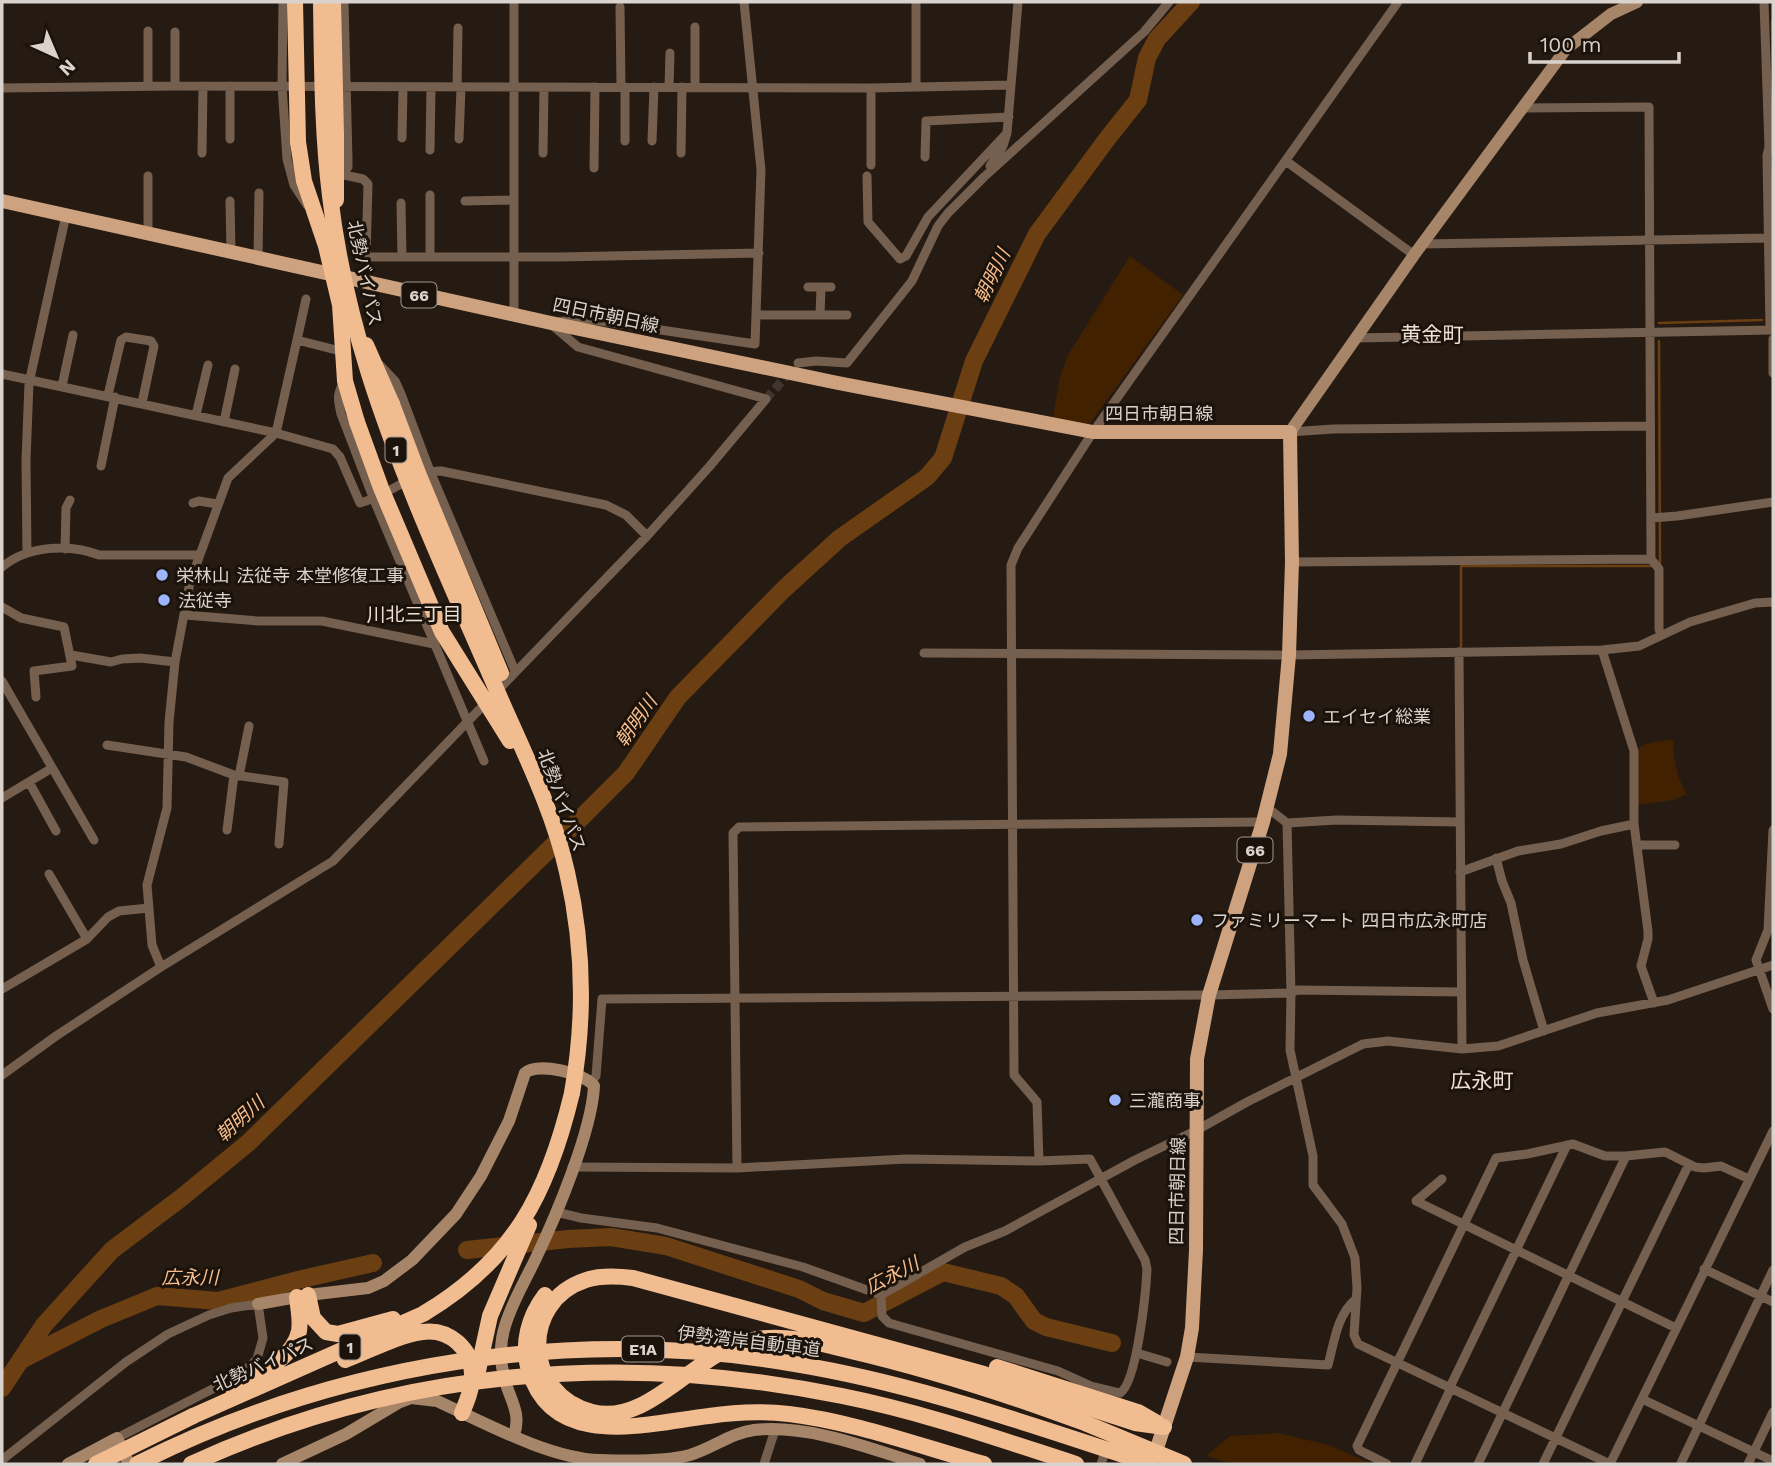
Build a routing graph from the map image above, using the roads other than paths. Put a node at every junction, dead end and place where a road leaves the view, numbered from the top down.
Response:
1 (283, 2) edge
2 (295, 2) edge
3 (321, 2) edge
4 (333, 2) edge
5 (344, 2) edge
6 (514, 2) edge
7 (744, 2) edge
8 (916, 2) edge
9 (1018, 2) edge
10 (1169, 2) edge
11 (1398, 2) edge
12 (1637, 2) edge
13 (1764, 2) edge
14 (620, 7) dead end
15 (695, 27) dead end
16 (458, 28) dead end
17 (148, 31) dead end
18 (175, 32) dead end
19 (670, 52) dead end
20 (1011, 85) junction
21 (148, 86) junction
22 (175, 86) junction
23 (203, 86) junction
24 (230, 86) junction
25 (282, 86) junction
26 (754, 86) junction
27 (916, 86) junction
28 (346, 87) junction
29 (403, 87) junction
30 (431, 87) junction
31 (623, 87) junction
32 (654, 87) junction
33 (669, 87) junction
34 (682, 87) junction
35 (695, 87) junction
36 (2, 88) edge
37 (459, 88) junction
38 (513, 88) junction
39 (544, 88) junction
40 (595, 88) junction
41 (871, 88) junction
42 (1771, 106) edge
43 (1522, 107) junction
44 (1009, 117) junction
45 (1007, 133) junction
46 (402, 138) dead end
47 (230, 139) dead end
48 (459, 139) dead end
49 (625, 141) dead end
50 (652, 141) dead end
51 (430, 150) dead end
52 (202, 153) dead end
53 (543, 153) dead end
54 (681, 153) dead end
55 (925, 157) dead end
56 (1286, 161) junction
57 (871, 165) dead end
58 (594, 168) dead end
59 (148, 176) dead end
60 (867, 176) dead end
61 (340, 177) junction
62 (984, 177) junction
63 (259, 192) dead end
64 (430, 195) dead end
65 (514, 200) junction
66 (2, 201) edge
67 (230, 201) dead end
68 (465, 201) dead end
69 (401, 203) dead end
70 (66, 215) junction
71 (317, 220) junction
72 (148, 233) junction
73 (1767, 238) junction
74 (1650, 241) junction
75 (1418, 249) junction
76 (231, 253) junction
77 (759, 253) junction
78 (514, 256) junction
79 (402, 257) junction
80 (430, 257) junction
81 (258, 259) junction
82 (341, 278) junction
83 (808, 287) dead end
84 (307, 306) dead end
85 (756, 315) junction
86 (820, 315) junction
87 (847, 315) dead end
88 (514, 316) junction
89 (551, 323) junction
90 (1772, 329) edge
91 (1650, 332) junction
92 (73, 335) dead end
93 (1356, 338) junction
94 (1773, 339) edge
95 (297, 340) junction
96 (344, 352) junction
97 (372, 360) junction
98 (798, 363) dead end
99 (208, 365) dead end
100 (235, 369) dead end
101 (1773, 373) edge
102 (2, 374) edge
103 (31, 379) junction
104 (345, 381) junction
105 (62, 386) junction
106 (112, 396) junction
107 (142, 403) junction
108 (196, 415) junction
109 (224, 422) junction
110 (1649, 426) junction
111 (1088, 431) junction
112 (1290, 432) junction
113 (276, 433) junction
114 (100, 466) dead end
115 (430, 471) junction
116 (70, 500) dead end
117 (374, 500) junction
118 (1773, 502) edge
119 (193, 503) dead end
120 (217, 504) junction
121 (1657, 518) junction
122 (648, 536) junction
123 (65, 549) junction
124 (27, 552) junction
125 (198, 555) junction
126 (1292, 562) junction
127 (1655, 564) junction
128 (2, 567) edge
129 (1773, 602) edge
130 (2, 607) edge
131 (185, 615) junction
132 (1661, 635) junction
133 (434, 644) junction
134 (1602, 650) junction
135 (1461, 652) junction
136 (924, 653) dead end
137 (1012, 654) junction
138 (71, 655) junction
139 (1289, 655) junction
140 (175, 662) junction
141 (515, 671) junction
142 (2, 681) edge
143 (36, 697) dead end
144 (467, 720) junction
145 (249, 726) dead end
146 (107, 745) dead end
147 (169, 754) junction
148 (484, 761) dead end
149 (52, 768) junction
150 (237, 776) junction
151 (29, 782) junction
152 (3, 795) edge
153 (1265, 817) junction
154 (552, 820) junction
155 (1459, 822) junction
156 (1287, 823) junction
157 (1634, 824) junction
158 (1013, 825) junction
159 (228, 830) dead end
160 (1773, 830) edge
161 (56, 831) dead end
162 (94, 840) dead end
163 (279, 844) dead end
164 (1637, 845) junction
165 (1675, 845) dead end
166 (1496, 858) junction
167 (1462, 871) junction
168 (49, 874) dead end
169 (568, 874) junction
170 (149, 908) junction
171 (87, 939) junction
172 (1773, 965) edge
173 (162, 967) junction
174 (1760, 970) junction
175 (2, 989) edge
176 (1291, 993) junction
177 (1013, 995) junction
178 (1209, 995) junction
179 (1461, 995) junction
180 (735, 997) junction
181 (1654, 1003) junction
182 (1773, 1009) edge
183 (1544, 1031) junction
184 (1462, 1049) junction
185 (2, 1075) edge
186 (1295, 1077) junction
187 (592, 1082) junction
188 (1197, 1130) junction
189 (1772, 1138) edge
190 (1567, 1145) junction
191 (1626, 1157) junction
192 (1039, 1161) junction
193 (1689, 1164) junction
194 (572, 1167) junction
195 (737, 1168) junction
196 (1102, 1179) junction
197 (1442, 1179) dead end
198 (1749, 1179) junction
199 (556, 1212) junction
200 (1464, 1225) junction
201 (520, 1235) junction
202 (1516, 1250) junction
203 (491, 1261) junction
204 (1704, 1269) junction
205 (1773, 1270) edge
206 (1569, 1276) junction
207 (881, 1295) junction
208 (302, 1296) junction
209 (1760, 1296) junction
210 (1355, 1300) junction
211 (1622, 1302) junction
212 (1773, 1302) edge
213 (258, 1304) junction
214 (1676, 1328) junction
215 (1137, 1353) junction
216 (1187, 1357) junction
217 (1167, 1362) dead end
218 (1397, 1362) junction
219 (1451, 1387) junction
220 (1089, 1391) junction
221 (1642, 1399) junction
222 (225, 1402) junction
223 (1773, 1412) edge
224 (462, 1413) junction
225 (1502, 1413) junction
226 (193, 1416) junction
227 (1700, 1426) junction
228 (1164, 1427) junction
229 (775, 1430) junction
230 (1112, 1431) dead end
231 (514, 1435) junction
232 (117, 1438) junction
233 (1556, 1438) junction
234 (1754, 1452) junction
235 (2, 1460) edge
236 (677, 1461) edge
237 (1773, 1461) edge
238 (1681, 1463) edge
239 (68, 1464) edge
240 (96, 1464) edge
241 (129, 1464) edge
242 (137, 1464) edge
243 (191, 1464) edge
244 (282, 1464) edge
245 (764, 1464) edge
246 (920, 1464) edge
247 (984, 1464) edge
248 (1076, 1464) edge
249 (1101, 1464) edge
250 (1151, 1464) edge
251 (1184, 1464) edge
252 (1387, 1464) edge
253 (1415, 1464) edge
254 (1478, 1464) edge
255 (1543, 1464) edge
256 (1610, 1464) edge
257 (1748, 1464) edge

1 - 25 street
2 - 71 highway, 1, bridge
3 - 154 highway, 北勢バイパス / 1, bridge
4 - 61 highway, 1, bridge
5 - 28 street
6 - 38 street
7 - 26 street
8 - 27 street
9 - 20 street
10 - 62 street
11 - 56 street
12 - 43 street
13 - 42 street
14 - 31 street
15 - 35 street
16 - 37 street
17 - 21 street
18 - 22 street
19 - 33 street
20 - 27 street
20 - 44 street
21 - 22 street
21 - 36 street
22 - 23 street
23 - 24 street
23 - 52 street
24 - 25 street
24 - 47 street
25 - 28 street
25 - 71 street
26 - 35 street
26 - 41 street
26 - 77 street
27 - 41 street
28 - 29 street
28 - 61 street
29 - 30 street
29 - 46 street
30 - 37 street
30 - 51 street
31 - 32 street
31 - 40 street
31 - 49 street
32 - 33 street
32 - 50 street
33 - 34 street
34 - 35 street
34 - 54 street
37 - 38 street
37 - 48 street
38 - 39 street
38 - 65 street
39 - 40 street
39 - 53 street
40 - 58 street
41 - 57 street
42 - 73 street
43 - 74 street
43 - 75 street
44 - 45 street
44 - 55 street
45 - 60 street
45 - 62 street
56 - 75 street
56 - 111 street
59 - 72 street
61 - 79 street
61 - 82 highway, 1
62 - 98 street
63 - 81 street
64 - 80 street
65 - 68 street
65 - 78 street
66 - 70 main road, 四日市朝日線 / 66
67 - 76 street
69 - 79 street
70 - 72 main road, 四日市朝日線 / 66
70 - 103 street
71 - 82 highway, 1
72 - 76 main road, 四日市朝日線 / 66
73 - 74 street
73 - 90 street
74 - 75 street
74 - 91 street
75 - 93 street
76 - 81 main road, 四日市朝日線 / 66
77 - 78 street
77 - 85 street
78 - 80 street
78 - 88 street
79 - 80 street
81 - 82 main road, 四日市朝日線 / 66
82 - 88 main road, 四日市朝日線 / 66
82 - 96 highway, 1
82 - 97 highway, 1
83 - 86 street
84 - 95 street
85 - 86 street
85 - 89 street
86 - 87 street
88 - 89 main road, 四日市朝日線 / 66
89 - 111 main road, 四日市朝日線 / 66
89 - 122 street
90 - 91 street
91 - 93 street
91 - 110 street
92 - 105 street
93 - 112 street
94 - 101 street
95 - 96 street
95 - 113 street
96 - 104 highway, 1
97 - 115 street
97 - 169 highway, 1, bridge
99 - 108 street
100 - 109 street
102 - 103 street
103 - 105 street
103 - 124 street
104 - 117 street
104 - 154 highway, 1, bridge
105 - 106 street
106 - 107 street
106 - 107 street
106 - 114 street
107 - 108 street
108 - 109 street
109 - 113 street
110 - 112 street
110 - 121 street
111 - 112 main road, 四日市朝日線 / 66
111 - 137 street
112 - 126 main road, 四日市朝日線 / 66
113 - 117 street
113 - 120 street
115 - 117 street
115 - 122 street
115 - 141 street
116 - 123 street
117 - 133 street
118 - 121 street
119 - 120 street
120 - 125 street
121 - 127 street
122 - 141 street
123 - 124 street
123 - 125 street
124 - 128 street
125 - 131 street
126 - 127 street
126 - 139 main road, 四日市朝日線 / 66
127 - 132 street
129 - 132 street
130 - 138 street
131 - 133 street
131 - 140 street
132 - 134 street
133 - 144 street
134 - 135 street
134 - 157 street
135 - 139 street
135 - 155 street
136 - 137 street
137 - 139 street
137 - 158 street
138 - 140 street
138 - 143 street
139 - 153 main road, 四日市朝日線 / 66
140 - 147 street
141 - 144 street
142 - 149 street
144 - 148 street
144 - 173 street
145 - 150 street
146 - 147 street
147 - 150 street
147 - 170 street
149 - 151 street
149 - 162 street
150 - 159 street
150 - 163 street
151 - 152 street
151 - 161 street
153 - 156 street
153 - 158 street
153 - 178 main road, 四日市朝日線 / 66
154 - 169 highway, 北勢バイパス / 1, bridge
155 - 156 street
155 - 167 street
156 - 176 street
157 - 164 street
157 - 166 street
158 - 177 street
158 - 180 street
160 - 174 street
164 - 165 street
164 - 181 street
166 - 167 street
166 - 183 street
167 - 179 street
168 - 171 street
169 - 201 highway, 北勢バイパス / 1, bridge
170 - 171 street
170 - 173 street
171 - 175 street
172 - 174 street
173 - 185 street
174 - 181 street
174 - 182 street
176 - 178 street
176 - 179 street
176 - 186 street
177 - 178 street
177 - 180 street
177 - 192 street
178 - 188 main road, 四日市朝日線 / 66
179 - 184 street
180 - 187 street
180 - 195 street
181 - 183 street
183 - 184 street
184 - 186 street
186 - 188 street
186 - 210 street
187 - 194 street
187 - 208 street
188 - 196 street
188 - 216 main road, 四日市朝日線 / 66
189 - 198 street
190 - 191 street
190 - 200 street
190 - 202 street
191 - 193 street
191 - 206 street
192 - 195 street
192 - 196 street
193 - 198 street
193 - 211 street
194 - 195 street
194 - 199 street
196 - 207 street
196 - 215 street
197 - 200 street
198 - 204 street
199 - 207 street
199 - 231 street
200 - 202 street
200 - 218 street
201 - 203 highway
201 - 224 highway, 1
202 - 206 street
202 - 219 street
203 - 208 highway
203 - 222 highway, 北勢バイパス / 1
204 - 209 street
204 - 214 street
205 - 209 street
206 - 211 street
206 - 225 street
207 - 220 street
208 - 213 street
208 - 226 highway, 1
209 - 212 street
209 - 227 street
210 - 216 street
210 - 218 street
211 - 214 street
211 - 233 street
213 - 232 street
213 - 235 street
214 - 221 street
215 - 217 street
215 - 220 street
216 - 228 main road, 四日市朝日線 / 66
218 - 219 street
218 - 252 street
219 - 225 street
219 - 253 street
220 - 228 highway
220 - 247 highway
221 - 227 street
221 - 256 street
222 - 224 highway
222 - 226 highway, 北勢バイパス / 1
223 - 234 street
224 - 231 street
224 - 244 street
225 - 233 street
225 - 254 street
226 - 240 highway, 北勢バイパス / 1, bridge
227 - 234 street
227 - 238 street
228 - 250 main road, 四日市朝日線 / 66
228 - 251 highway, bridge
229 - 236 street
229 - 245 street
229 - 246 street
230 - 249 street
231 - 236 street
232 - 239 street
232 - 241 street
233 - 255 street
233 - 256 street
234 - 237 street
234 - 257 street
242 - 250 highway, 伊勢湾岸自動車道 / E1A, bridge
243 - 248 highway, E1A, bridge

